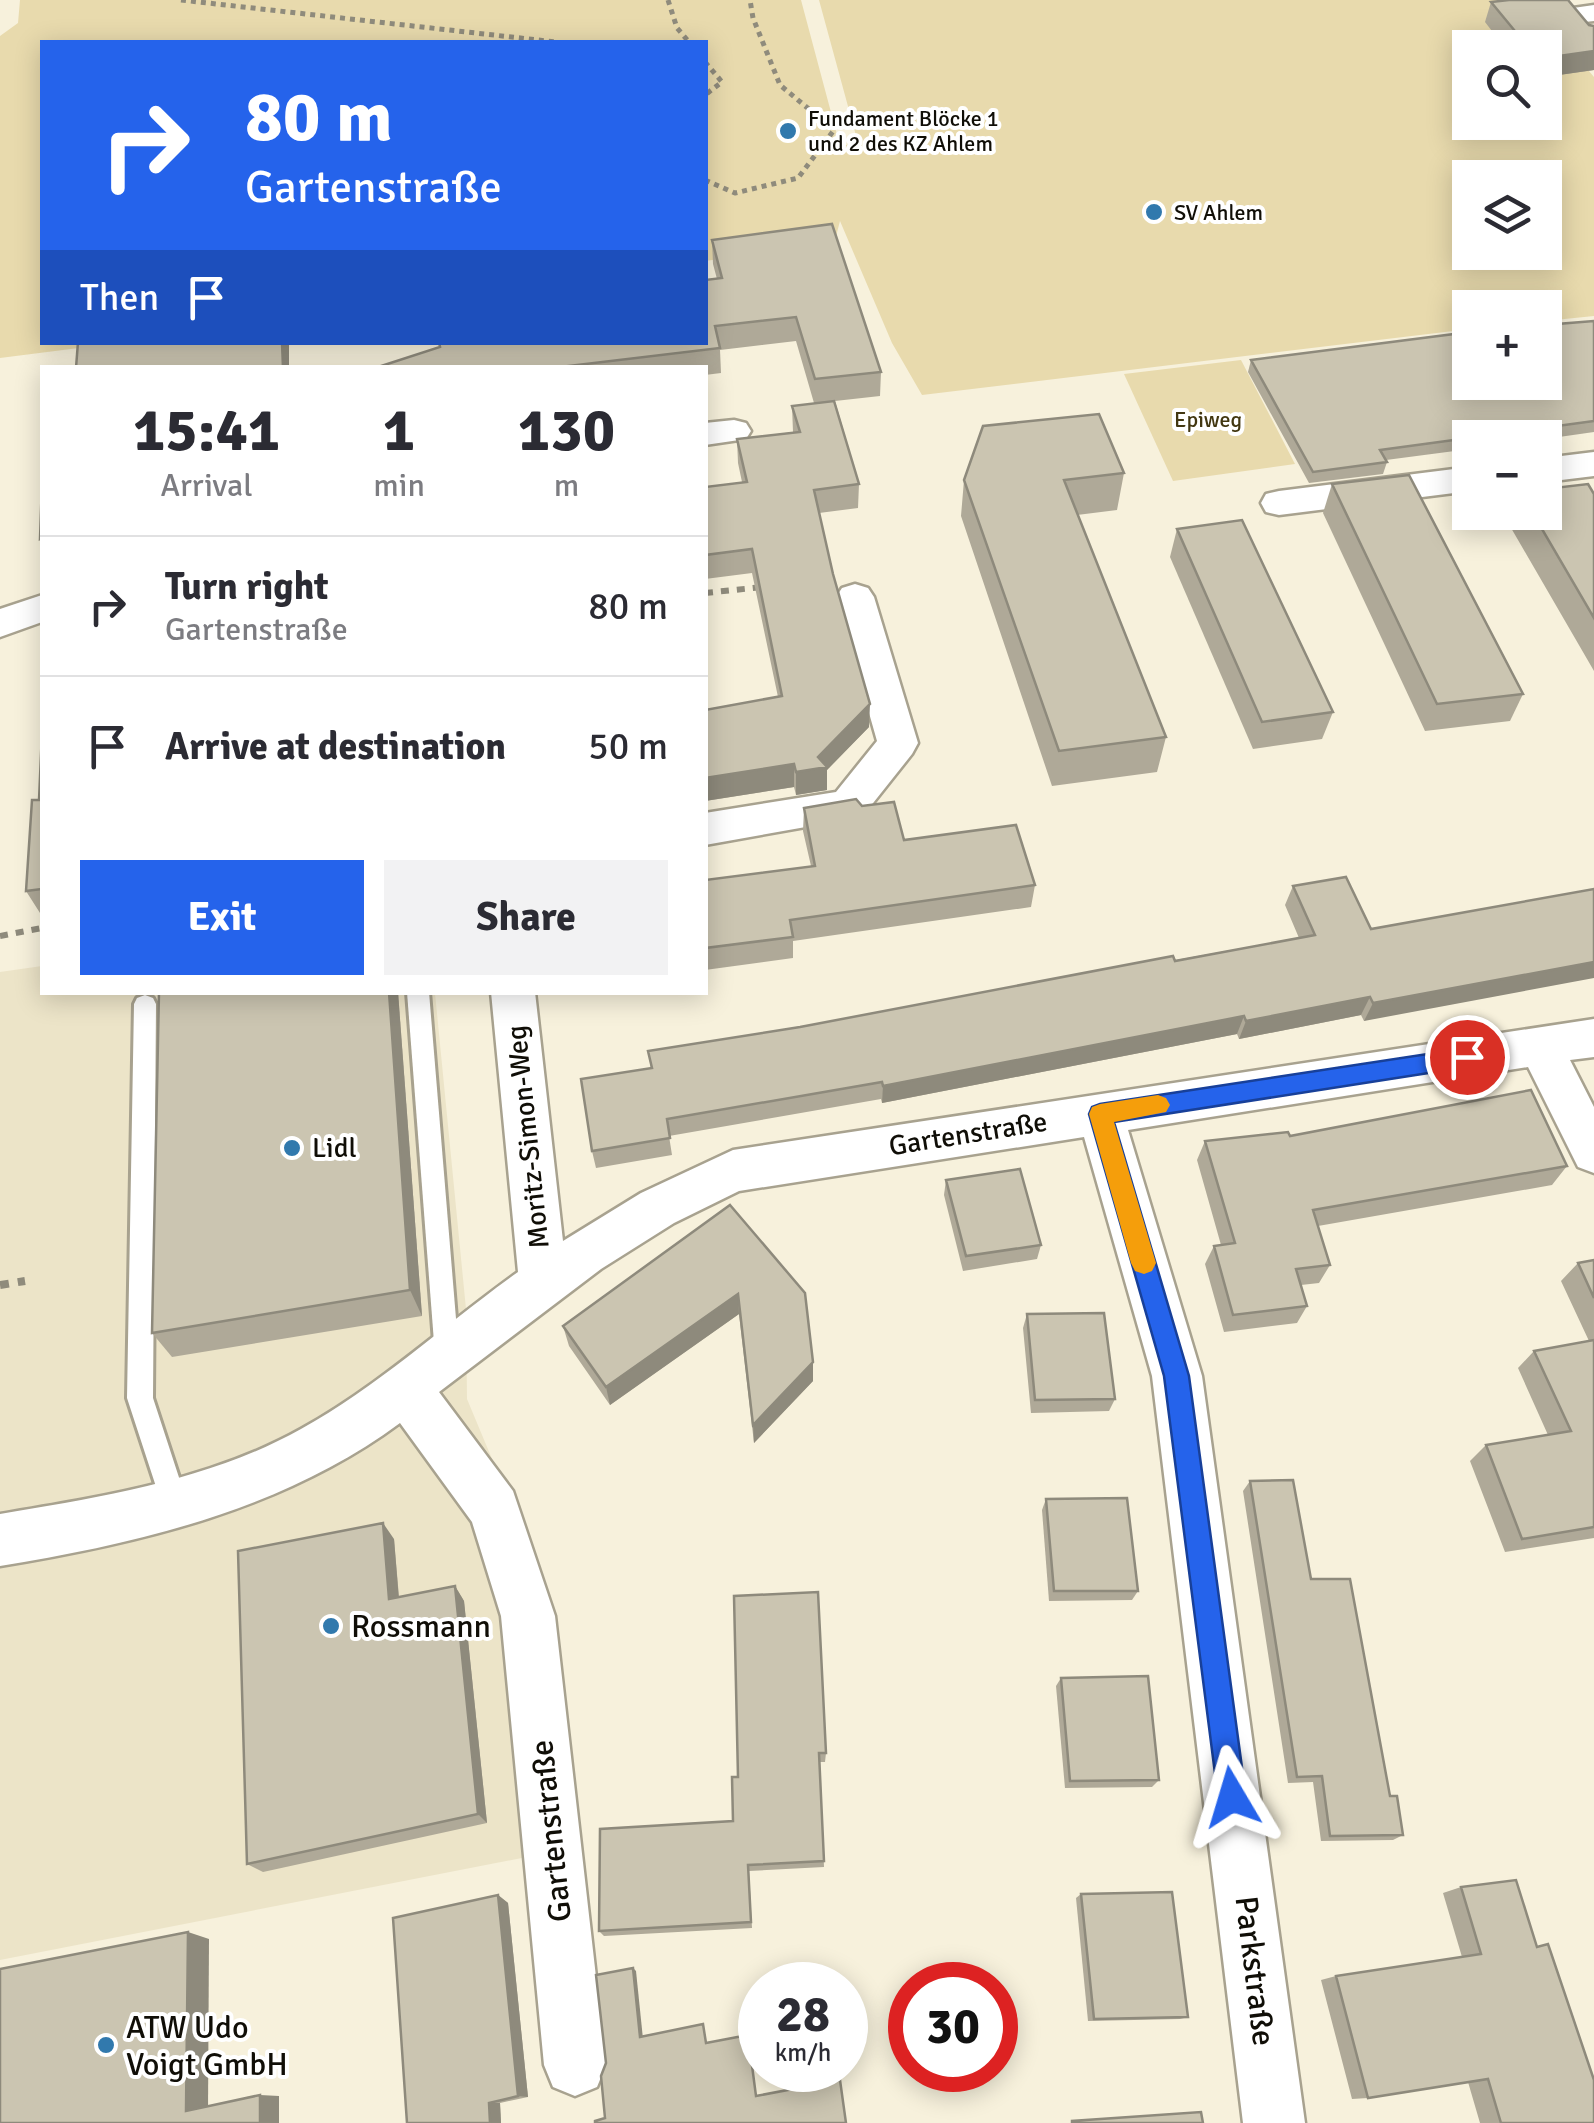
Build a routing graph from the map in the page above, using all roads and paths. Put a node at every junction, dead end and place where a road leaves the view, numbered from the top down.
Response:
1 (181, 0) edge
2 (668, 0) edge
3 (750, 0) edge
4 (538, 40) edge
5 (687, 40) edge
6 (708, 66) edge
7 (708, 92) edge
8 (708, 181) edge
9 (1594, 464) edge
10 (1562, 468) edge
11 (1452, 481) edge
12 (1279, 503) dead end
13 (778, 584) edge
14 (708, 594) edge
15 (855, 597) dead end
16 (40, 609) edge
17 (0, 624) edge
18 (708, 828) edge
19 (40, 928) edge
20 (0, 936) edge
21 (418, 995) edge
22 (513, 995) edge
23 (146, 1004) dead end
24 (1594, 1038) edge
25 (1540, 1046) junction
26 (1100, 1114) junction
27 (1594, 1153) edge
28 (25, 1281) dead end
29 (544, 1282) junction
30 (0, 1285) edge
31 (427, 1373) junction
32 (176, 1505) junction
33 (0, 1540) edge
34 (576, 2066) dead end
35 (1274, 2123) edge

1 - 4 path
2 - 5 path
3 - 8 path
6 - 7 path
9 - 10 street
11 - 12 street
13 - 14 path
15 - 18 street
16 - 17 street
19 - 20 path
21 - 31 lane
22 - 29 street, Moritz-Simon-Weg
23 - 32 lane
24 - 25 street, Gartenstraße
25 - 26 street, Gartenstraße
25 - 27 street
26 - 29 street, Gartenstraße
26 - 35 street, Parkstraße
28 - 30 path
29 - 31 street, Gartenstraße
31 - 32 street, Gartenstraße
31 - 34 street, Gartenstraße
32 - 33 street, Gartenstraße

